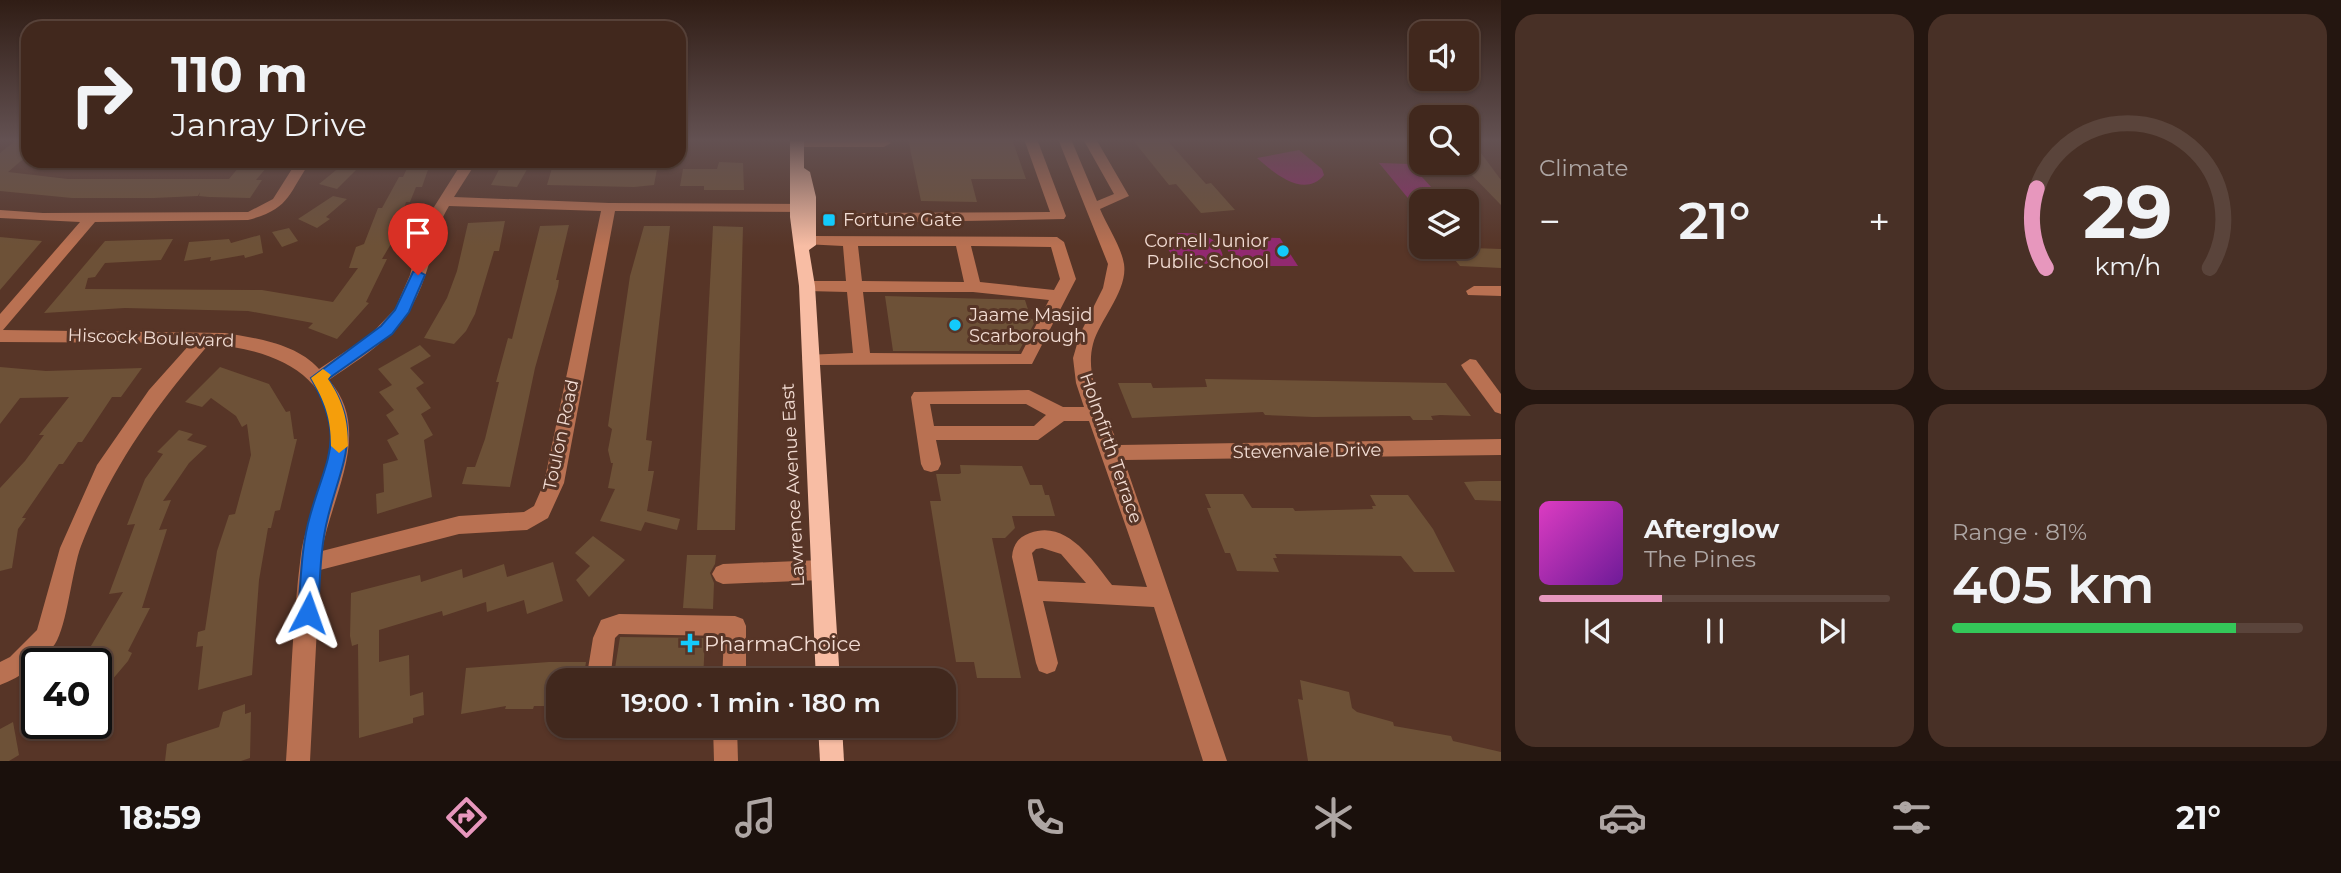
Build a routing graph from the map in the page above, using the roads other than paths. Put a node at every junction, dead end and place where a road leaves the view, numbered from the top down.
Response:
1 (295, 175) edge
2 (461, 175) edge
3 (800, 175) edge
4 (1043, 175) edge
5 (1079, 175) edge
6 (1110, 175) edge
7 (443, 201) junction
8 (1093, 206) junction
9 (608, 207) junction
10 (803, 208) junction
11 (0, 214) edge
12 (91, 218) junction
13 (855, 218) dead end
14 (809, 240) junction
15 (850, 241) junction
16 (962, 241) junction
17 (807, 286) junction
18 (855, 287) junction
19 (973, 288) junction
20 (1474, 291) dead end
21 (1501, 291) edge
22 (1059, 296) junction
23 (0, 325) edge
24 (0, 336) edge
25 (205, 338) junction
26 (811, 359) junction
27 (862, 359) junction
28 (1469, 365) dead end
29 (319, 378) junction
30 (1501, 407) edge
31 (1060, 414) junction
32 (1097, 414) junction
33 (926, 433) junction
34 (1501, 447) edge
35 (1113, 453) junction
36 (931, 464) dead end
37 (312, 563) junction
38 (822, 570) junction
39 (723, 574) dead end
40 (1030, 590) junction
41 (1107, 595) junction
42 (1162, 598) junction
43 (1047, 663) dead end
44 (600, 668) edge
45 (734, 668) edge
46 (827, 668) edge
47 (0, 674) edge
48 (725, 738) edge
49 (831, 738) edge
50 (298, 761) edge
51 (726, 761) edge
52 (832, 761) edge
53 (1215, 761) edge

1 - 12 street
2 - 7 street
3 - 10 main road, Lawrence Avenue East
4 - 13 street
5 - 8 street, Holmfirth Terrace
6 - 8 street
7 - 9 street
7 - 29 street
8 - 32 street, Holmfirth Terrace
9 - 10 street
9 - 37 street, Toulon Road
10 - 14 main road, Lawrence Avenue East
10 - 17 main road, Lawrence Avenue East
11 - 12 street
12 - 23 street
14 - 15 street
14 - 17 main road, Lawrence Avenue East
15 - 16 street
15 - 18 street
16 - 19 street
16 - 22 street
17 - 18 street
17 - 26 main road, Lawrence Avenue East
18 - 19 street
18 - 27 street
19 - 22 street
20 - 21 street
22 - 27 street
24 - 25 street, Hiscock Boulevard
25 - 29 street, Hiscock Boulevard
25 - 47 street
26 - 27 street
26 - 38 main road, Lawrence Avenue East
28 - 30 street
29 - 37 street, Hiscock Boulevard
31 - 32 street
31 - 33 street
31 - 33 street
32 - 35 street, Holmfirth Terrace
33 - 36 street
34 - 35 street, Stevenvale Drive
35 - 42 street, Holmfirth Terrace
37 - 50 street, Hiscock Boulevard
38 - 39 street
38 - 46 main road, Lawrence Avenue East
40 - 41 street
40 - 41 street
40 - 43 street
41 - 42 street
42 - 53 street, Holmfirth Terrace
44 - 45 street
48 - 51 street
49 - 52 main road

